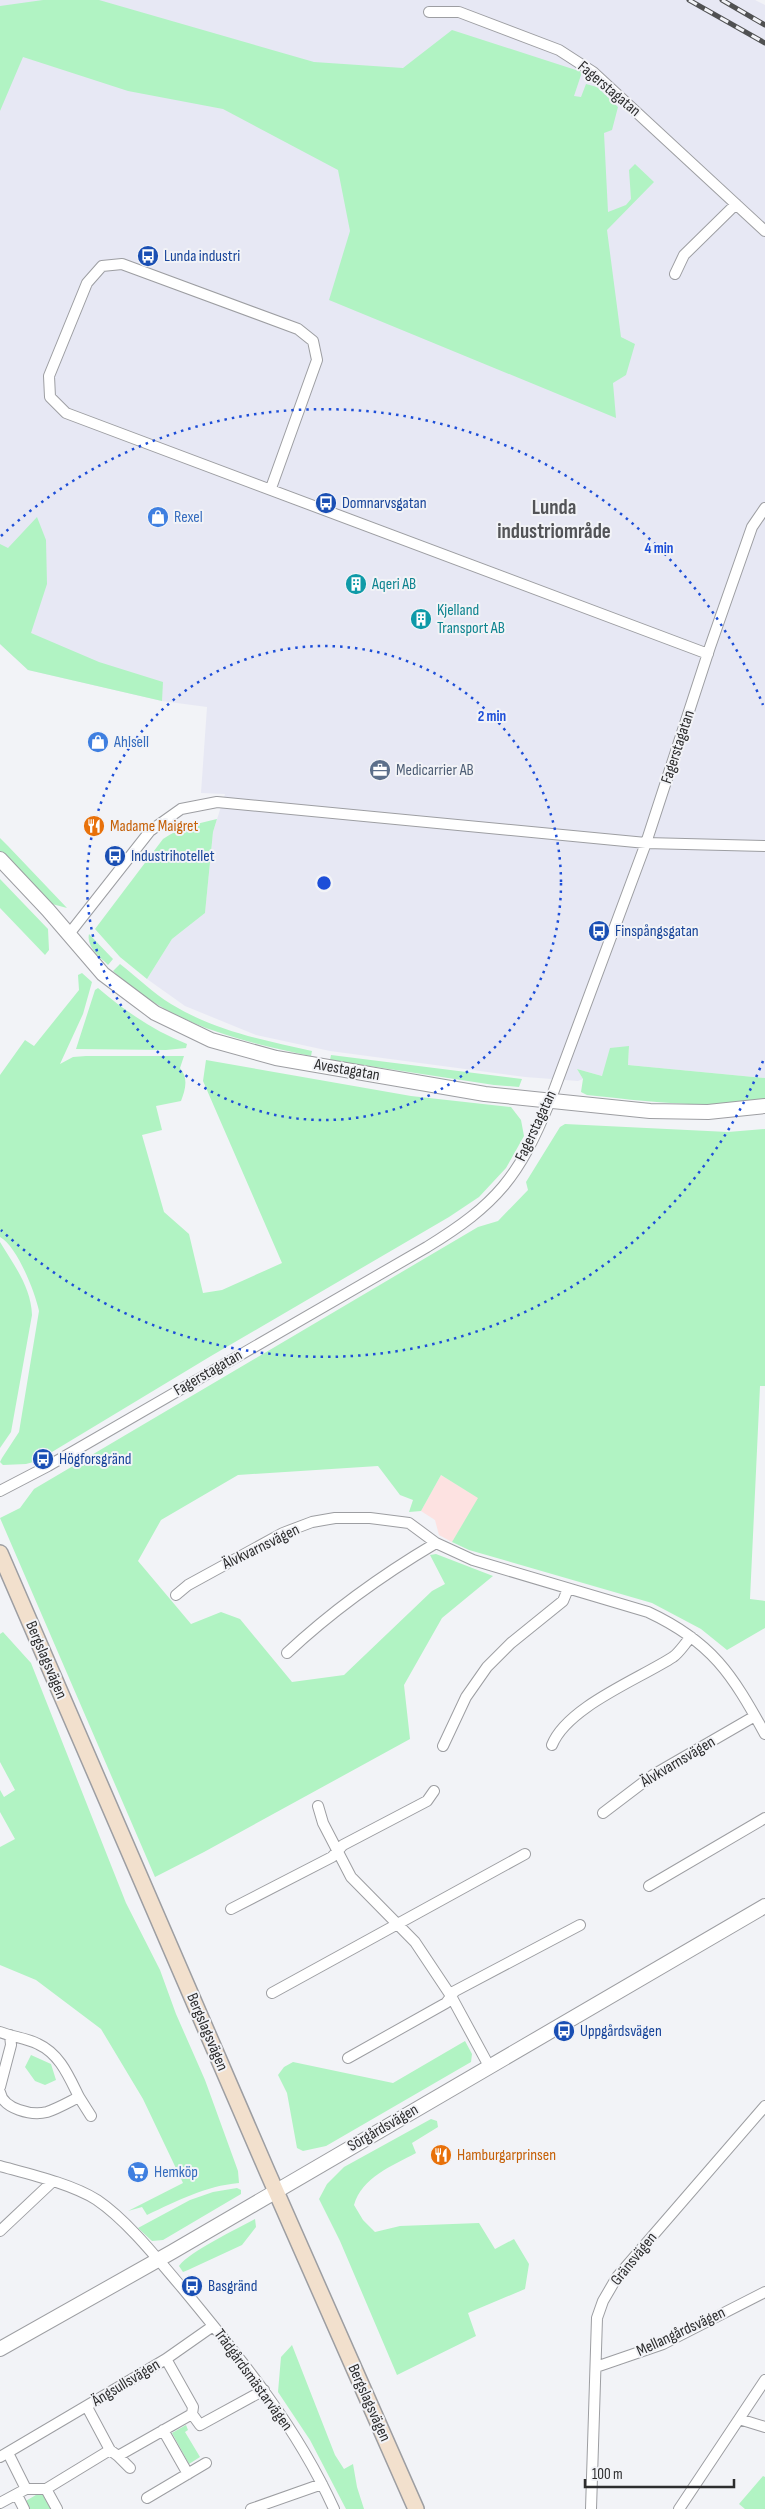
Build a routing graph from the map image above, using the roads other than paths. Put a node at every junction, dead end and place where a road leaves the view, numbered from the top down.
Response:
1 (429, 12) dead end
2 (736, 204) junction
3 (765, 232) edge
4 (675, 274) dead end
5 (270, 488) junction
6 (765, 508) edge
7 (708, 654) junction
8 (646, 843) junction
9 (765, 846) edge
10 (0, 859) edge
11 (69, 934) junction
12 (550, 1101) junction
13 (765, 1106) edge
14 (0, 1491) edge
15 (436, 1543) junction
16 (0, 1553) edge
17 (568, 1589) junction
18 (176, 1595) dead end
19 (691, 1637) junction
20 (287, 1653) dead end
21 (755, 1716) junction
22 (765, 1734) edge
23 (552, 1745) dead end
24 (444, 1746) dead end
25 (434, 1791) dead end
26 (318, 1806) dead end
27 (603, 1813) dead end
28 (765, 1818) edge
29 (338, 1851) junction
30 (525, 1854) dead end
31 (649, 1886) dead end
32 (765, 1906) edge
33 (231, 1909) dead end
34 (397, 1924) junction
35 (580, 1925) dead end
36 (272, 1993) dead end
37 (451, 1996) junction
38 (5, 2034) edge
39 (348, 2058) dead end
40 (489, 2066) junction
41 (0, 2087) edge
42 (0, 2092) edge
43 (79, 2097) junction
44 (765, 2106) edge
45 (90, 2116) dead end
46 (0, 2166) edge
47 (52, 2182) junction
48 (276, 2190) junction
49 (0, 2231) edge
50 (158, 2260) junction
51 (765, 2292) edge
52 (214, 2326) junction
53 (0, 2348) edge
54 (166, 2359) junction
55 (596, 2367) junction
56 (765, 2380) edge
57 (264, 2390) junction
58 (87, 2407) junction
59 (192, 2414) junction
60 (739, 2419) junction
61 (765, 2427) edge
62 (163, 2430) junction
63 (114, 2453) junction
64 (4, 2455) edge
65 (206, 2463) dead end
66 (130, 2468) dead end
67 (188, 2474) junction
68 (322, 2484) junction
69 (46, 2489) junction
70 (22, 2492) junction
71 (147, 2498) dead end
72 (0, 2503) edge
73 (24, 2509) edge
74 (57, 2509) edge
75 (251, 2509) edge
76 (334, 2509) edge
77 (416, 2509) edge
78 (591, 2509) edge
79 (679, 2509) edge

1 - 2 street, Fagerstagatan
2 - 3 street, Fagerstagatan
2 - 4 street
5 - 5 street
5 - 7 street
6 - 7 street, Fagerstagatan
7 - 8 street, Fagerstagatan
8 - 9 street
8 - 11 street
8 - 12 street, Fagerstagatan
10 - 11 street, Avestagatan
11 - 12 street, Avestagatan
12 - 13 street, Avestagatan
12 - 14 street, Fagerstagatan
15 - 17 street, Älvkvarnsvägen
15 - 18 street, Älvkvarnsvägen
15 - 20 street
16 - 48 main road, Bergslagsvägen
17 - 19 street, Älvkvarnsvägen
17 - 24 street
19 - 21 street, Älvkvarnsvägen
19 - 23 street
21 - 22 street, Älvkvarnsvägen
21 - 27 street, Älvkvarnsvägen
25 - 29 street
26 - 29 street
28 - 31 street
29 - 33 street
29 - 34 street
30 - 34 street
32 - 40 street, Sörgårdsvägen
34 - 36 street
34 - 37 street
35 - 37 street
37 - 39 street
37 - 40 street
38 - 41 street
38 - 43 street
40 - 48 street, Sörgårdsvägen
42 - 43 street
43 - 45 street
44 - 55 street, Gränsvägen
46 - 47 street
47 - 49 street
47 - 50 street
48 - 50 street, Sörgårdsvägen
48 - 77 main road, Bergslagsvägen
50 - 52 street, Trädgårdsmästarvägen
50 - 53 street, Sörgårdsvägen
51 - 55 street, Mellangårdsvägen
52 - 54 street, Ängsullsvägen
52 - 57 street, Trädgårdsmästarvägen
54 - 58 street, Ängsullsvägen
54 - 59 street, Ängsullsvägen
55 - 78 street, Gränsvägen
56 - 60 street
57 - 59 street
57 - 68 street, Trädgårdsmästarvägen
58 - 63 street, Ängsullsvägen
58 - 64 street, Ängsullsvägen
59 - 62 street
60 - 61 street
60 - 79 street
62 - 63 street
62 - 67 street
63 - 66 street, Ängsullsvägen
63 - 69 street
64 - 70 street, Ängsullsvägen
65 - 67 street
67 - 71 street
68 - 75 street
68 - 76 street, Trädgårdsmästarvägen
69 - 70 street
69 - 74 street
70 - 72 street
70 - 73 street, Ängsullsvägen

